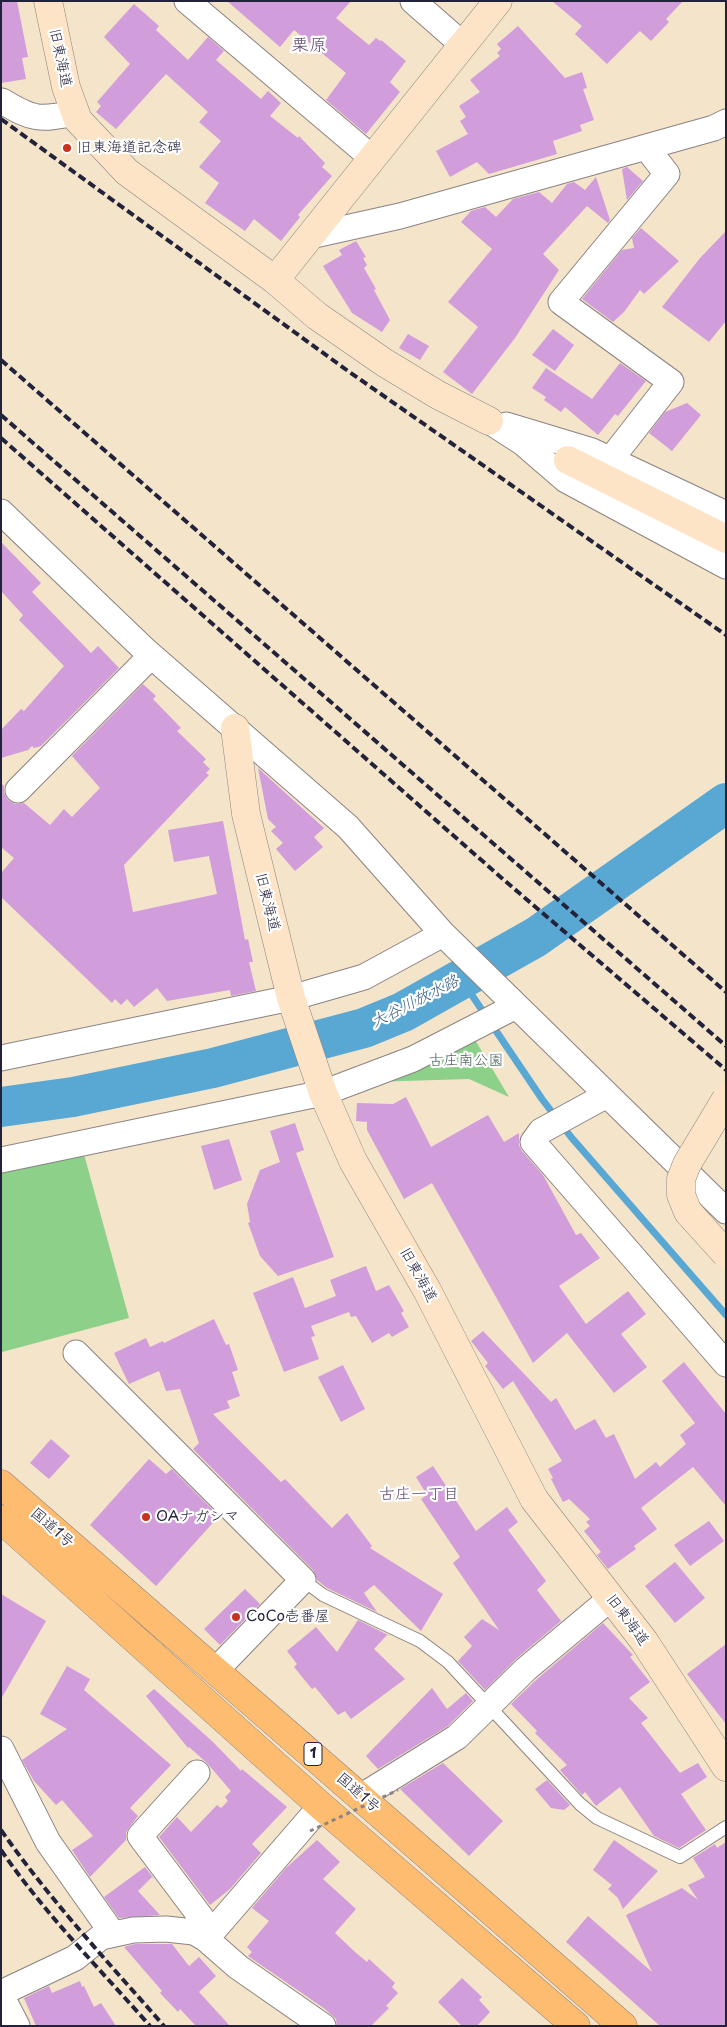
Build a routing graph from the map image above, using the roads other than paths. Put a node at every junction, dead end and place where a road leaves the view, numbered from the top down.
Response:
1 (48, 1) edge
2 (187, 1) edge
3 (413, 1) edge
4 (498, 1) edge
5 (462, 44) junction
6 (2, 101) edge
7 (75, 113) junction
8 (726, 122) edge
9 (646, 147) junction
10 (371, 157) junction
11 (310, 236) junction
12 (275, 280) junction
13 (489, 421) junction
14 (611, 459) junction
15 (568, 460) joint
16 (1, 512) edge
17 (726, 514) edge
18 (726, 539) edge
19 (726, 566) edge
20 (151, 656) junction
21 (235, 728) junction
22 (18, 790) dead end
23 (447, 938) junction
24 (291, 998) junction
25 (512, 1003) junction
26 (1, 1058) edge
27 (323, 1093) junction
28 (607, 1095) junction
29 (726, 1099) edge
30 (1, 1160) edge
31 (726, 1211) edge
32 (726, 1254) edge
33 (76, 1353) dead end
34 (726, 1364) edge
35 (1, 1484) edge
36 (1, 1519) edge
37 (303, 1580) junction
38 (611, 1598) junction
39 (216, 1670) junction
40 (488, 1706) junction
41 (1, 1749) edge
42 (726, 1767) edge
43 (197, 1773) dead end
44 (362, 1796) junction
45 (322, 1806) junction
46 (726, 1827) edge
47 (113, 1934) junction
48 (209, 1936) junction
49 (1, 1994) edge
50 (17, 2026) edge
51 (323, 2026) edge
52 (576, 2026) edge
53 (623, 2026) edge

1 - 7 street, 旧東海道
2 - 10 street
3 - 5 street
4 - 5 street
5 - 10 street
6 - 7 street
7 - 12 street, 旧東海道
8 - 9 street
9 - 11 street
9 - 14 street
10 - 11 street
11 - 12 street
12 - 13 street, 旧東海道
13 - 14 street
13 - 15 street
13 - 19 street
14 - 17 street
15 - 18 street
16 - 20 street
20 - 21 street
20 - 22 street
21 - 23 street
21 - 24 street, 旧東海道
23 - 24 street
23 - 25 street
24 - 26 street
24 - 27 street, 旧東海道
25 - 27 street
25 - 28 street
27 - 30 street
27 - 38 street, 旧東海道
28 - 31 street
28 - 34 street
29 - 32 street, bridge
33 - 37 street
35 - 39 highway, 国道1号 / 1
36 - 45 highway, 国道1号 / 1
37 - 39 street
37 - 40 lane
38 - 40 street
38 - 42 street, 旧東海道
39 - 44 highway, 国道1号 / 1
40 - 44 street
40 - 46 lane
41 - 47 street
43 - 48 street
44 - 53 highway, 国道1号 / 1
45 - 48 street
45 - 52 highway, 国道1号 / 1
47 - 48 street
47 - 49 street
48 - 51 street
49 - 50 street

